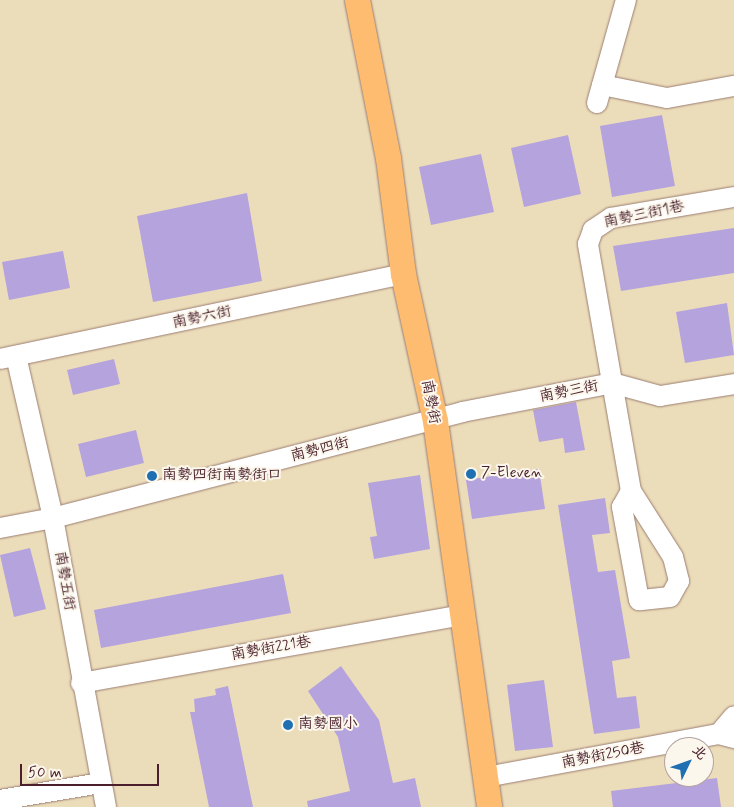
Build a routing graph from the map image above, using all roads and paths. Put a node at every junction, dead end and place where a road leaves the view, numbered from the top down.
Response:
1 (357, 0) edge
2 (626, 0) edge
3 (734, 86) edge
4 (734, 197) edge
5 (404, 274) junction
6 (8, 358) edge
7 (612, 384) junction
8 (734, 384) edge
9 (435, 421) junction
10 (631, 491) junction
11 (53, 518) junction
12 (0, 528) edge
13 (462, 614) junction
14 (81, 683) junction
15 (734, 716) edge
16 (727, 736) edge
17 (486, 777) junction
18 (101, 783) junction
19 (0, 800) edge
20 (106, 807) edge
21 (489, 807) edge

1 - 5 main road, 南勢街
2 - 3 street
4 - 7 street, 南勢三街1巷
5 - 6 street, 南勢六街
5 - 9 main road, 南勢街
6 - 11 street, 南勢五街
7 - 8 street, 南勢三街
7 - 9 street, 南勢三街
7 - 10 street, 南勢三街1巷
9 - 11 street, 南勢四街
9 - 13 main road, 南勢街
10 - 10 street
11 - 12 street, 南勢四街
11 - 14 street, 南勢五街
13 - 14 street, 南勢街221巷
13 - 17 main road, 南勢街
14 - 18 street, 南勢五街
15 - 16 street
16 - 17 street, 南勢街250巷
17 - 21 main road, 南勢街
18 - 19 street
18 - 20 street, 南勢五街

